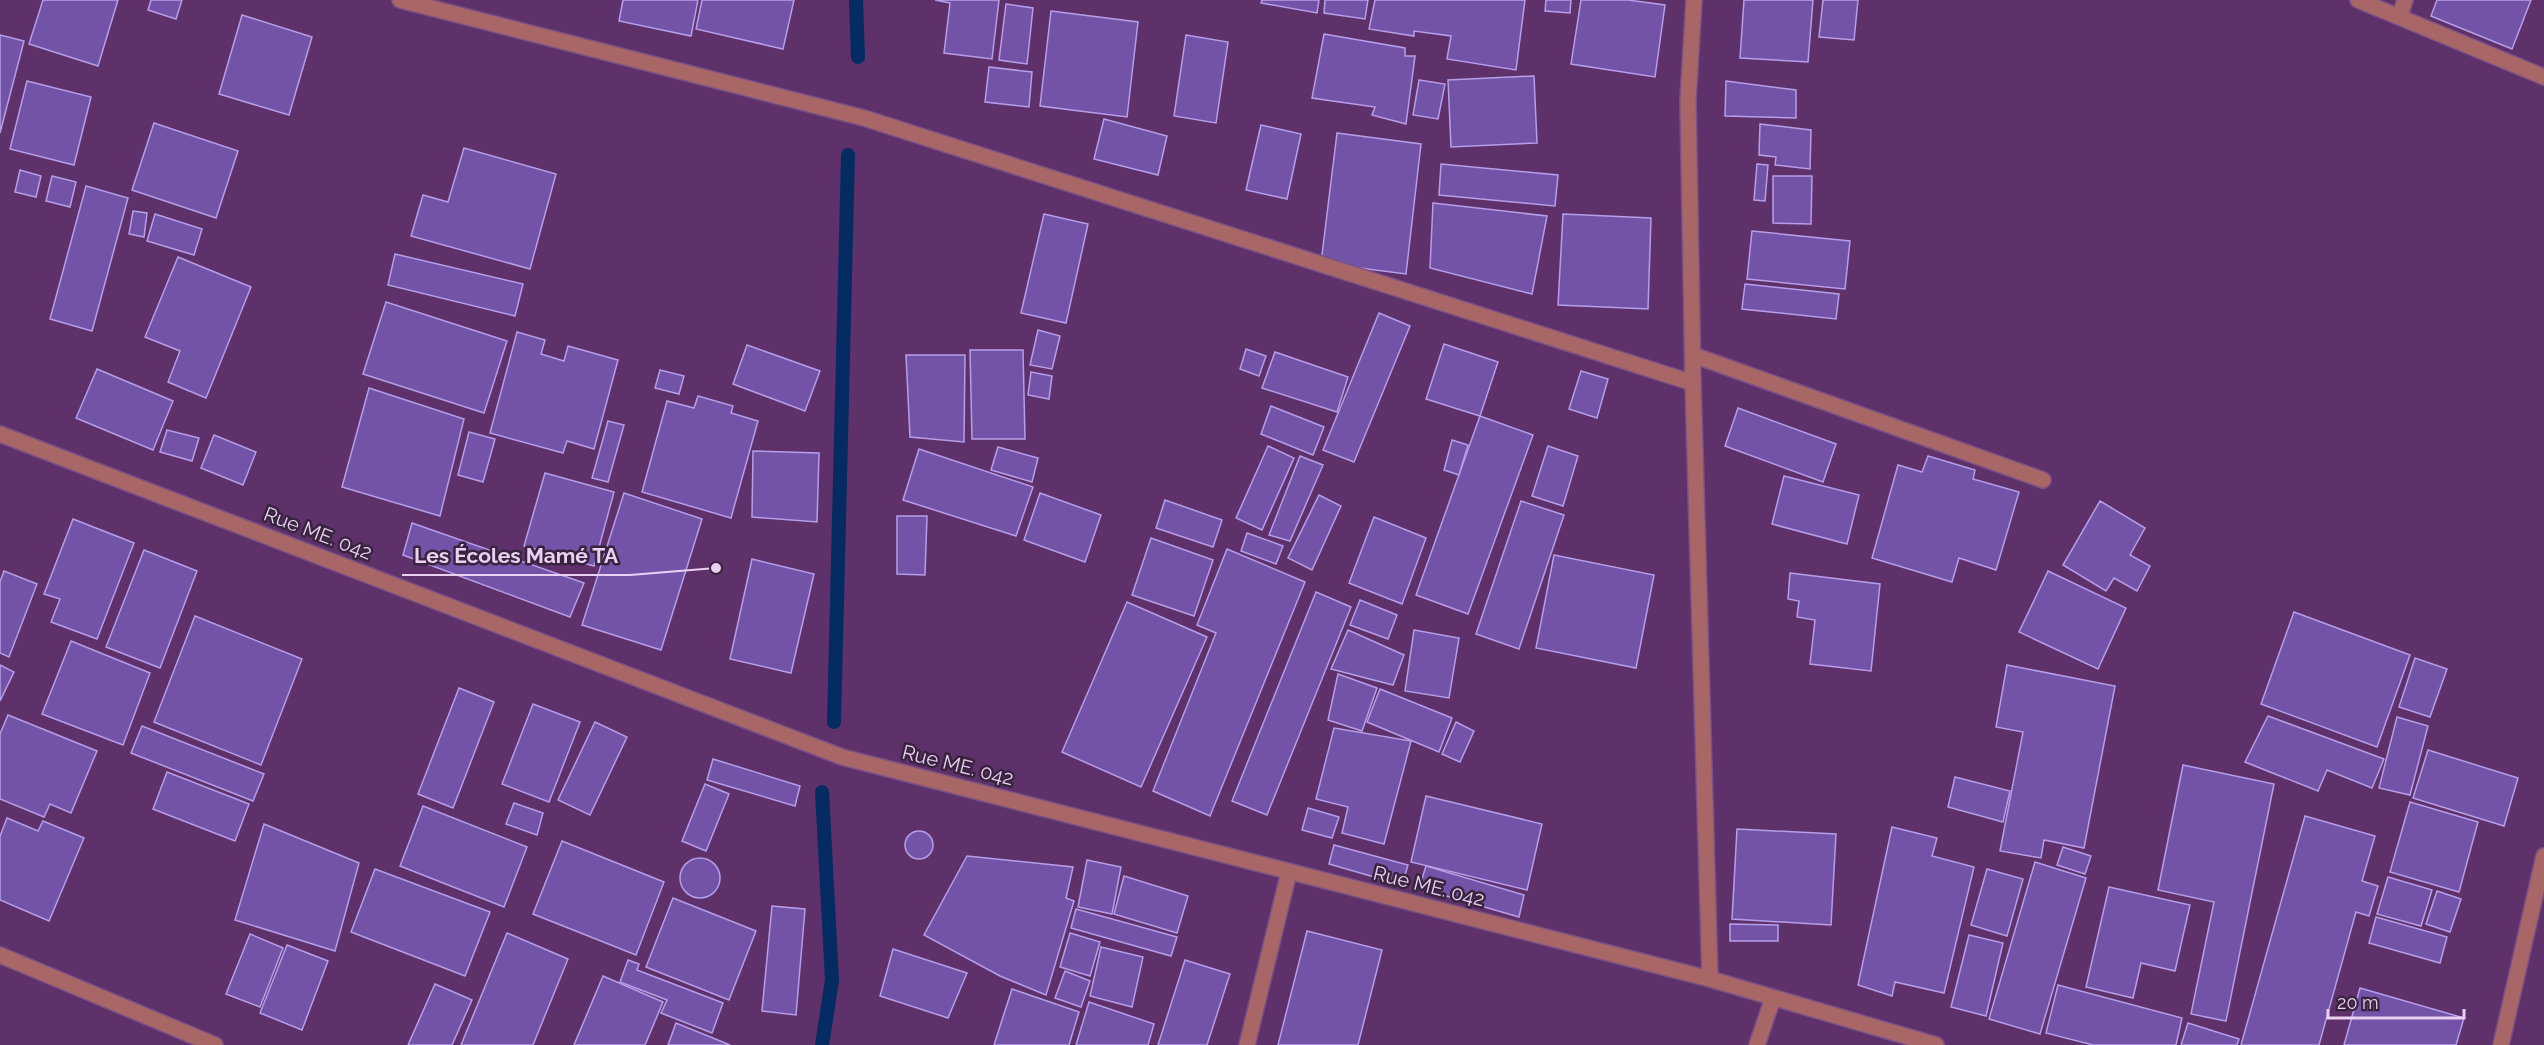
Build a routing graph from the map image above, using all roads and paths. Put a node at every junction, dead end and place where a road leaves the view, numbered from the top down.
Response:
1 (400, 0) edge
2 (1694, 0) edge
3 (2358, 0) edge
4 (2405, 0) edge
5 (2400, 16) junction
6 (2544, 77) edge
7 (1693, 355) junction
8 (1693, 383) junction
9 (0, 434) edge
10 (2043, 480) dead end
11 (2544, 856) edge
12 (1289, 872) junction
13 (0, 955) edge
14 (1710, 979) junction
15 (1773, 998) junction
16 (215, 1045) edge
17 (1247, 1045) edge
18 (1757, 1045) edge
19 (1936, 1045) edge
20 (2501, 1045) edge

1 - 8 street
2 - 7 street
3 - 5 street
4 - 5 street
5 - 6 street
7 - 8 street
7 - 10 street
8 - 14 street
9 - 12 street, Rue ME. 042
11 - 20 street
12 - 14 street, Rue ME. 042
12 - 17 street
13 - 16 street
14 - 15 street, Rue ME. 042
15 - 18 street
15 - 19 street, Rue ME. 042

